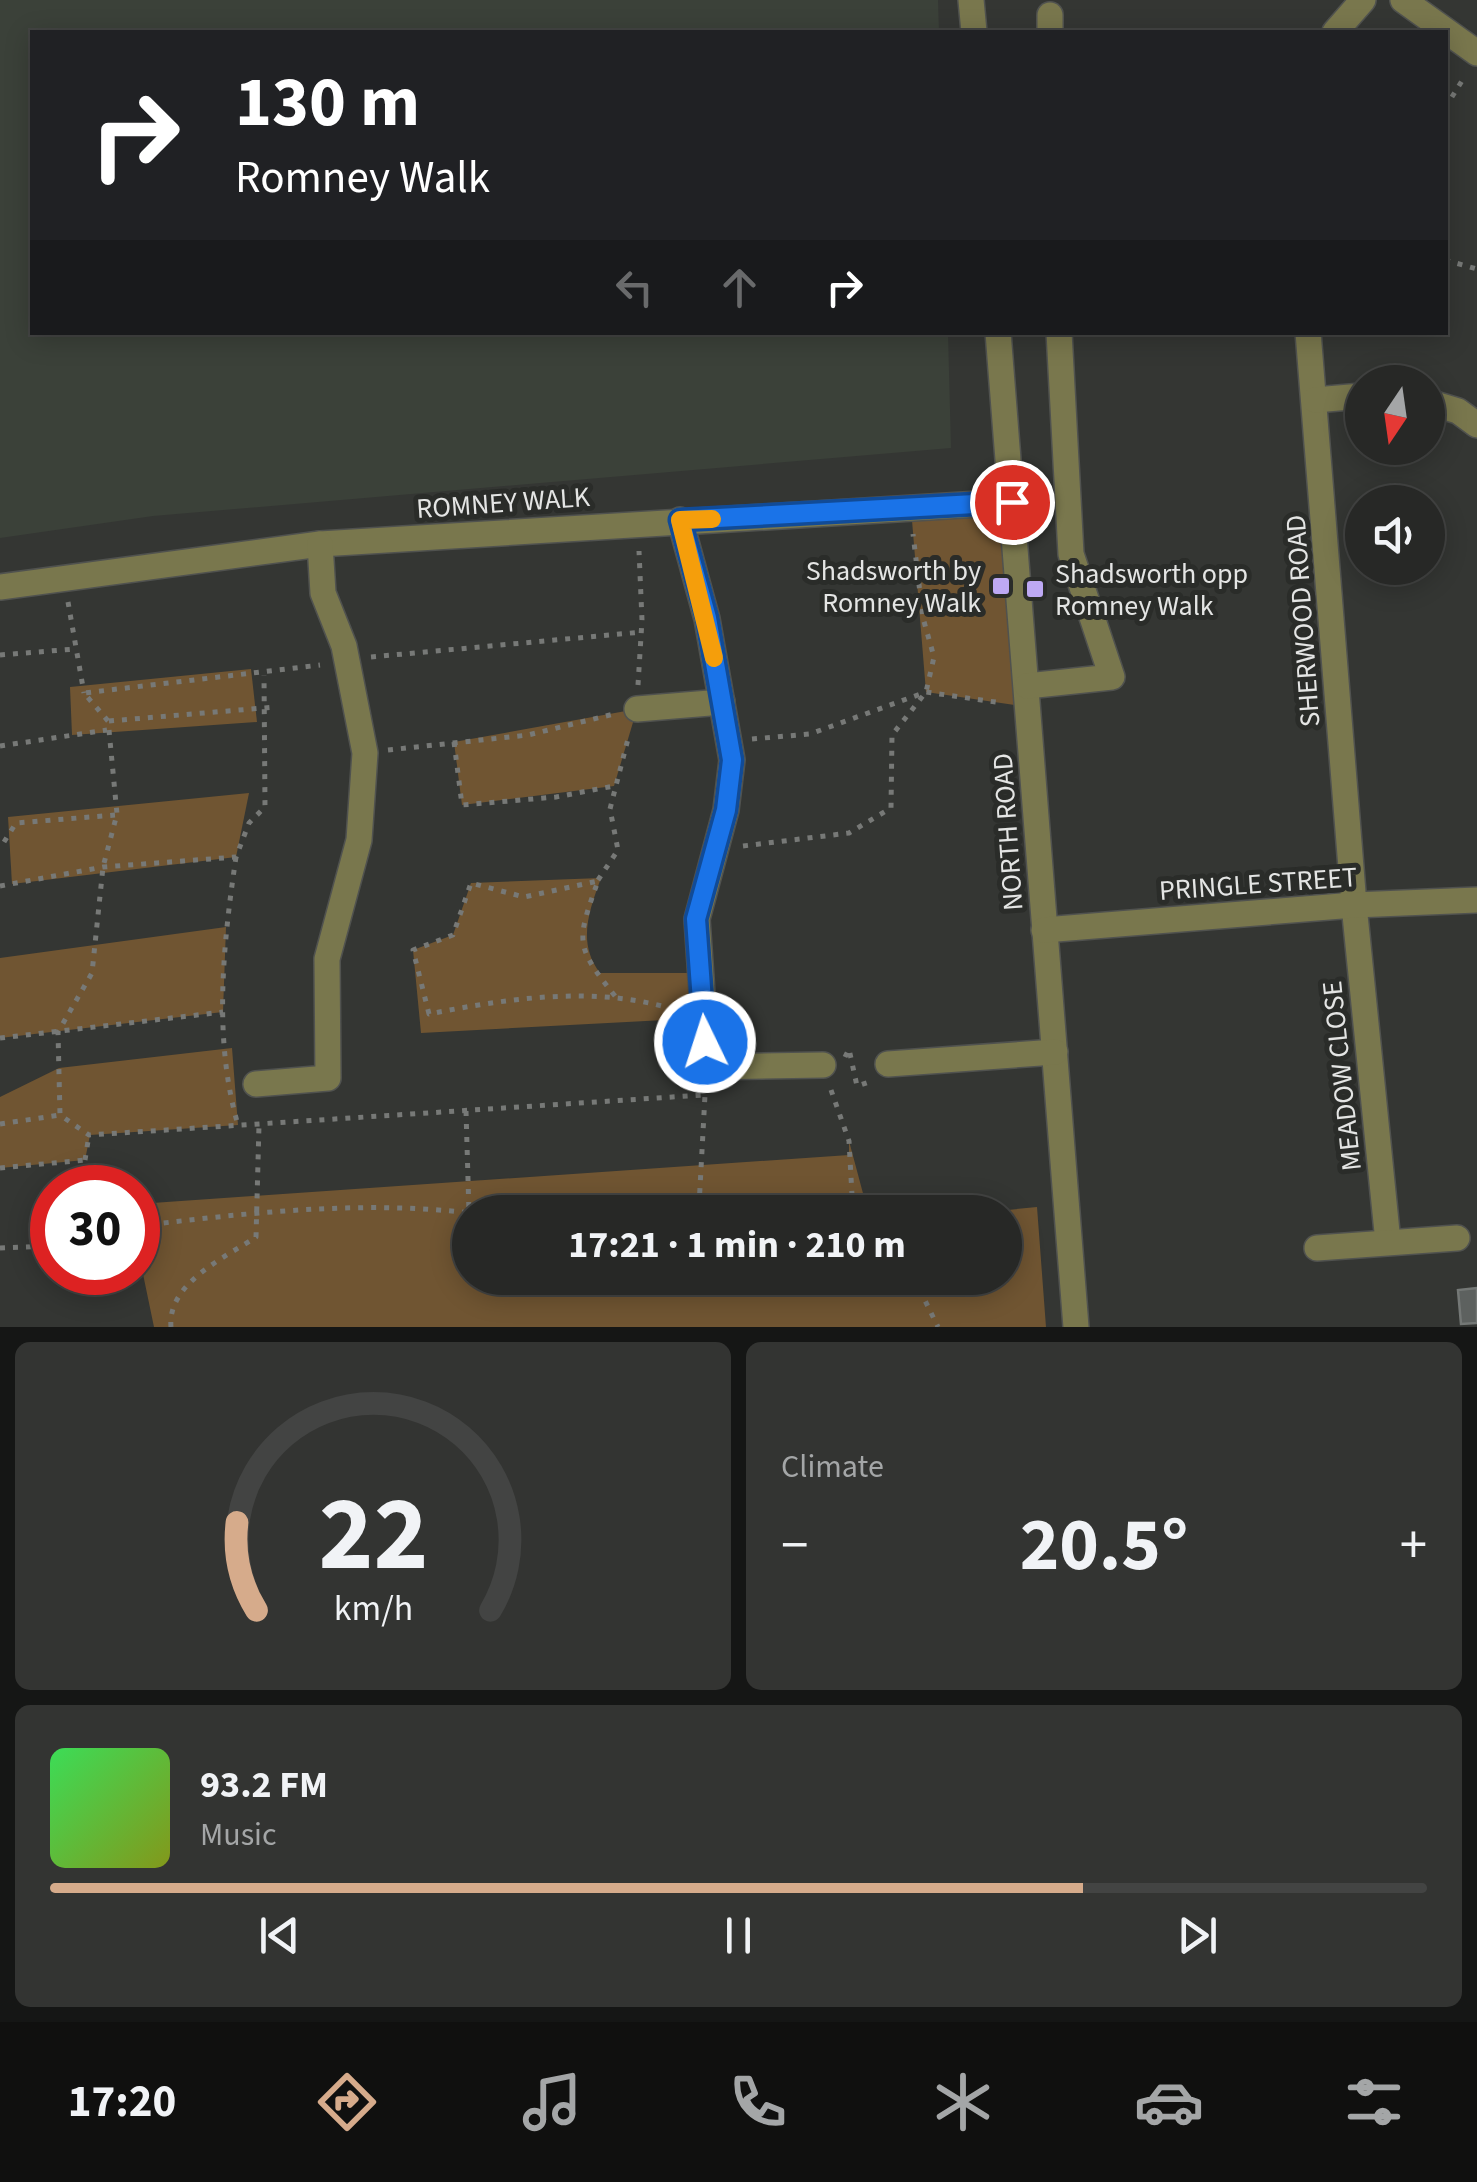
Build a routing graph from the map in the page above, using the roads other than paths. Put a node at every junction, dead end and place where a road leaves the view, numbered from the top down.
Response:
1 (971, 0) edge
2 (1363, 0) edge
3 (1403, 0) edge
4 (974, 30) edge
5 (1337, 30) edge
6 (1435, 30) edge
7 (1448, 42) edge
8 (1472, 64) edge
9 (998, 335) edge
10 (1059, 335) edge
11 (1308, 335) edge
12 (1345, 397) edge
13 (1315, 400) junction
14 (1445, 407) edge
15 (1477, 426) edge
16 (1012, 502) junction
17 (680, 520) junction
18 (320, 544) junction
19 (0, 587) edge
20 (1028, 697) junction
21 (722, 702) junction
22 (637, 709) road end
23 (1477, 900) edge
24 (1354, 905) junction
25 (1044, 930) junction
26 (1055, 1052) junction
27 (888, 1064) road end
28 (834, 1069) road end
29 (256, 1084) dead end
30 (1457, 1238) dead end
31 (1388, 1242) junction
32 (1317, 1248) dead end
33 (1076, 1327) edge

1 - 4 street
2 - 5 street
3 - 6 street
7 - 8 street
9 - 16 street, NORTH ROAD
10 - 20 street
11 - 13 street, SHERWOOD ROAD
12 - 13 street
13 - 24 street, SHERWOOD ROAD
14 - 15 street
16 - 17 street, ROMNEY WALK
16 - 20 street, NORTH ROAD
17 - 18 street, ROMNEY WALK
17 - 21 street
18 - 19 street, ROMNEY WALK
18 - 29 street
20 - 25 street, NORTH ROAD
21 - 22 street
21 - 28 street
23 - 24 street, PRINGLE STREET
24 - 25 street, PRINGLE STREET
24 - 31 street, MEADOW CLOSE
25 - 26 street, NORTH ROAD
26 - 27 street
26 - 33 street, NORTH ROAD
30 - 31 street
31 - 32 street

